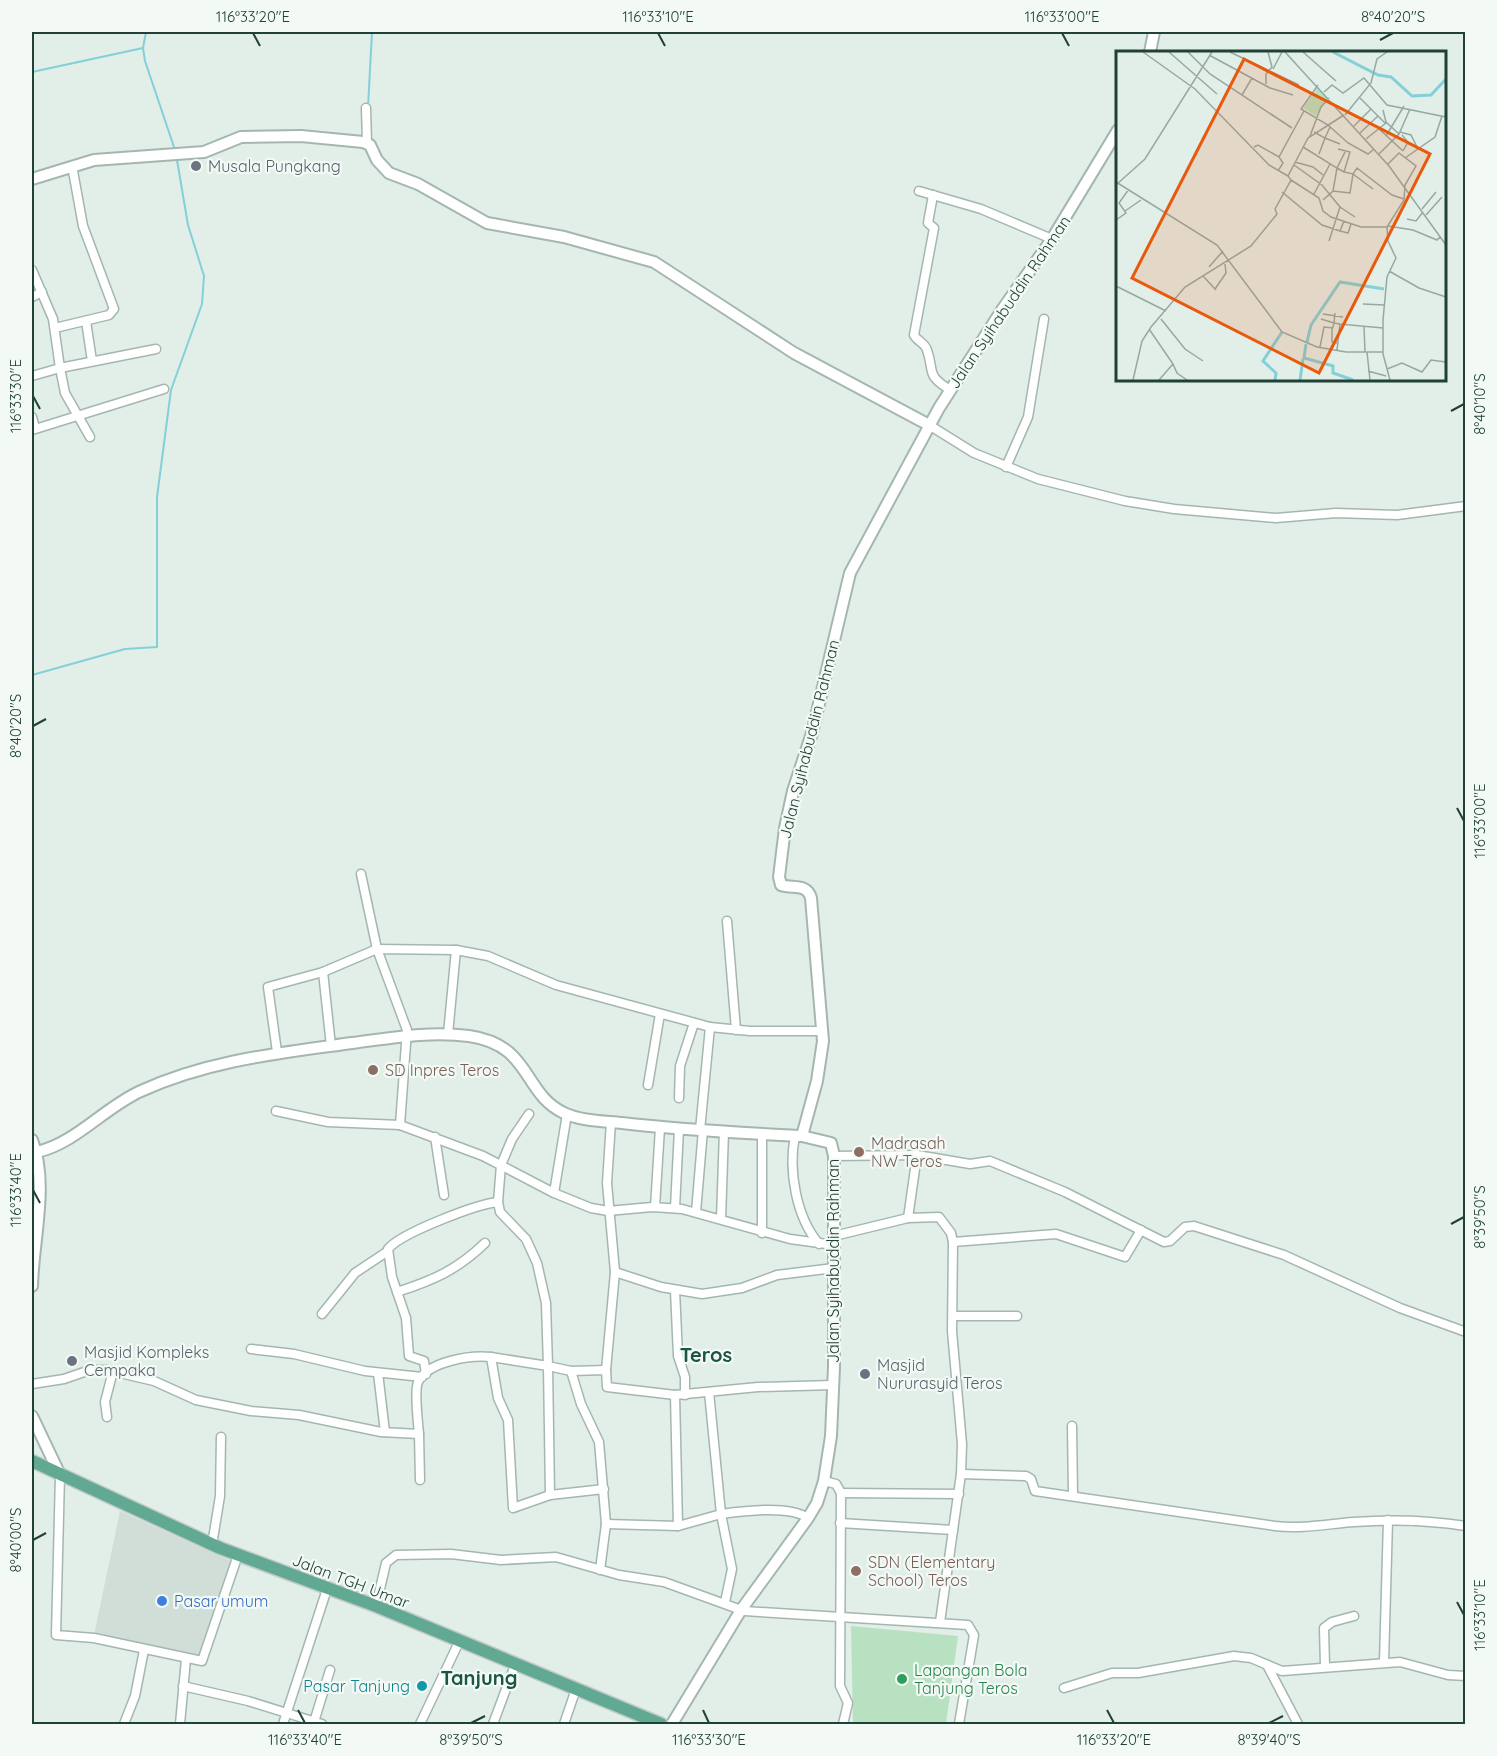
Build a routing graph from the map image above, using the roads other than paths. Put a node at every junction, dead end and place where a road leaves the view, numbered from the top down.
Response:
1 (1154, 32) edge
2 (1150, 51) edge
3 (366, 108) dead end
4 (1116, 133) edge
5 (367, 143) junction
6 (73, 171) dead end
7 (32, 179) edge
8 (919, 190) dead end
9 (933, 195) junction
10 (1052, 238) junction
11 (32, 270) edge
12 (42, 292) junction
13 (32, 297) edge
14 (1044, 319) dead end
15 (86, 321) junction
16 (55, 328) junction
17 (156, 349) dead end
18 (92, 361) junction
19 (60, 368) junction
20 (32, 376) edge
21 (164, 389) dead end
22 (950, 390) junction
23 (32, 417) edge
24 (78, 419) junction
25 (929, 425) junction
26 (33, 429) edge
27 (90, 437) dead end
28 (1006, 467) junction
29 (1466, 506) edge
30 (361, 874) dead end
31 (727, 921) dead end
32 (377, 949) junction
33 (456, 950) junction
34 (323, 972) junction
35 (660, 1014) junction
36 (694, 1023) junction
37 (710, 1027) junction
38 (736, 1030) junction
39 (822, 1030) junction
40 (448, 1034) junction
41 (407, 1035) junction
42 (331, 1046) junction
43 (277, 1052) junction
44 (648, 1085) dead end
45 (679, 1098) dead end
46 (276, 1111) dead end
47 (529, 1114) dead end
48 (567, 1114) junction
49 (611, 1122) junction
50 (400, 1125) junction
51 (660, 1128) junction
52 (679, 1129) junction
53 (701, 1130) junction
54 (724, 1131) junction
55 (762, 1133) junction
56 (799, 1136) junction
57 (435, 1137) junction
58 (32, 1140) edge
59 (917, 1155) junction
60 (834, 1156) junction
61 (35, 1158) edge
62 (501, 1164) junction
63 (554, 1193) junction
64 (444, 1196) dead end
65 (498, 1202) junction
66 (656, 1207) junction
67 (675, 1208) junction
68 (608, 1211) junction
69 (696, 1212) junction
70 (908, 1218) junction
71 (721, 1219) junction
72 (1141, 1230) junction
73 (762, 1233) junction
74 (834, 1241) junction
75 (953, 1242) junction
76 (485, 1244) dead end
77 (819, 1244) junction
78 (388, 1251) junction
79 (834, 1268) junction
80 (615, 1272) junction
81 (32, 1286) edge
82 (675, 1290) junction
83 (397, 1292) junction
84 (322, 1314) dead end
85 (952, 1316) junction
86 (1017, 1316) dead end
87 (1466, 1332) edge
88 (251, 1349) dead end
89 (491, 1357) junction
90 (548, 1366) junction
91 (113, 1371) junction
92 (571, 1371) junction
93 (606, 1371) junction
94 (378, 1373) junction
95 (424, 1376) junction
96 (32, 1384) edge
97 (833, 1385) junction
98 (709, 1392) junction
99 (675, 1395) junction
100 (685, 1395) junction
101 (32, 1416) edge
102 (107, 1417) dead end
103 (34, 1426) edge
104 (1072, 1426) dead end
105 (386, 1432) junction
106 (419, 1434) junction
107 (221, 1437) dead end
108 (32, 1461) edge
109 (961, 1474) junction
110 (60, 1475) junction
111 (420, 1480) dead end
112 (824, 1481) junction
113 (604, 1489) junction
114 (841, 1493) junction
115 (958, 1494) junction
116 (550, 1495) junction
117 (1073, 1496) junction
118 (721, 1514) junction
119 (808, 1518) junction
120 (1388, 1520) junction
121 (840, 1523) junction
122 (606, 1524) junction
123 (678, 1526) junction
124 (1466, 1526) edge
125 (953, 1530) junction
126 (212, 1545) junction
127 (238, 1555) junction
128 (600, 1570) junction
129 (327, 1589) junction
130 (725, 1602) junction
131 (376, 1606) junction
132 (741, 1610) junction
133 (1354, 1616) dead end
134 (841, 1618) junction
135 (940, 1622) junction
136 (459, 1642) junction
137 (144, 1650) junction
138 (186, 1659) junction
139 (1384, 1662) junction
140 (515, 1665) junction
141 (1267, 1665) junction
142 (1325, 1666) junction
143 (330, 1670) dead end
144 (1466, 1676) edge
145 (183, 1686) junction
146 (1064, 1688) dead end
147 (576, 1689) junction
148 (287, 1713) junction
149 (318, 1723) edge
150 (124, 1725) edge
151 (180, 1725) edge
152 (283, 1725) edge
153 (420, 1725) edge
154 (493, 1725) edge
155 (564, 1725) edge
156 (661, 1725) edge
157 (672, 1725) edge
158 (843, 1725) edge
159 (958, 1725) edge
160 (1298, 1725) edge

1 - 2 street
3 - 5 street
4 - 10 street, Jalan Syihabuddin Rahman
5 - 7 street
5 - 25 street
6 - 15 street
8 - 9 street
9 - 10 street
9 - 22 street
10 - 22 street, Jalan Syihabuddin Rahman
11 - 12 street
12 - 13 street
12 - 16 street
14 - 28 street
15 - 16 street
15 - 18 street
16 - 19 street
17 - 18 street
18 - 19 street
19 - 20 street
19 - 24 street
21 - 24 street
22 - 25 street, Jalan Syihabuddin Rahman
23 - 26 street
24 - 26 street
24 - 27 street
25 - 28 street
25 - 39 street, Jalan Syihabuddin Rahman
28 - 29 street
30 - 32 street
31 - 38 street
32 - 33 street
32 - 34 street
32 - 41 street
33 - 35 street
33 - 40 street
34 - 42 street
34 - 43 street
35 - 36 street
35 - 44 street
36 - 37 street
36 - 45 street
37 - 38 street
37 - 53 street
38 - 39 street
39 - 56 street, Jalan Syihabuddin Rahman
40 - 41 street
40 - 48 street
41 - 42 street
41 - 50 street
42 - 43 street
43 - 61 street
46 - 50 street
47 - 62 street
48 - 49 street
48 - 63 street
49 - 51 street
49 - 68 street
50 - 57 street
51 - 52 street
51 - 66 street
52 - 53 street
52 - 67 street
53 - 54 street
53 - 69 street
54 - 55 street
54 - 71 street
55 - 56 street
55 - 73 street
56 - 60 street, Jalan Syihabuddin Rahman
56 - 77 street
57 - 62 street
57 - 64 street
58 - 61 street
59 - 60 street
59 - 70 street
59 - 72 street
60 - 74 street, Jalan Syihabuddin Rahman
61 - 81 street
62 - 63 street
62 - 65 street
63 - 68 street
65 - 78 street
65 - 90 street
66 - 67 street
66 - 68 street
67 - 69 street
68 - 80 street
69 - 71 street
70 - 74 street
70 - 75 street
71 - 73 street
72 - 75 street
72 - 87 street
73 - 77 street
74 - 77 street
74 - 79 street, Jalan Syihabuddin Rahman
75 - 85 street
76 - 83 street
78 - 83 street
78 - 84 street
79 - 82 street
79 - 97 street, Jalan Syihabuddin Rahman
80 - 82 street
80 - 93 street
82 - 100 street
83 - 95 street
85 - 86 street
85 - 109 street
88 - 94 street
89 - 90 street
89 - 95 street
89 - 116 street
90 - 92 street
90 - 116 street
91 - 96 street
91 - 102 street
91 - 105 street
92 - 93 street
92 - 113 street
93 - 99 street
94 - 95 street
94 - 105 street
95 - 106 street
97 - 98 street
97 - 112 street, Jalan Syihabuddin Rahman
98 - 100 street
98 - 118 street
99 - 100 street
99 - 123 street
101 - 103 street
103 - 110 street
104 - 117 street
105 - 106 street
106 - 111 street
107 - 126 street
108 - 110 main road, Jalan TGH Umar
109 - 115 street
109 - 117 street
110 - 126 main road, Jalan TGH Umar
110 - 137 street
112 - 114 street
112 - 119 street, Jalan Syihabuddin Rahman
113 - 116 street
113 - 122 street
114 - 115 street
114 - 121 street
115 - 125 street
117 - 120 street
118 - 119 street
118 - 123 street
118 - 130 street
119 - 132 street, Jalan Syihabuddin Rahman
120 - 124 street
120 - 139 street
121 - 125 street
121 - 134 street
122 - 123 street
122 - 128 street
125 - 135 street
126 - 127 main road, Jalan TGH Umar
127 - 129 main road, Jalan TGH Umar
127 - 138 street
128 - 130 street
128 - 131 street
129 - 131 main road, Jalan TGH Umar
129 - 148 street
130 - 132 street
131 - 136 main road, Jalan TGH Umar
132 - 134 street
132 - 157 street, Jalan Syihabuddin Rahman
133 - 142 street
134 - 135 street
134 - 158 street
135 - 159 street
136 - 140 main road, Jalan TGH Umar
136 - 153 street
137 - 138 street
137 - 150 street
138 - 145 street
139 - 142 street
139 - 144 street
140 - 147 main road, Jalan TGH Umar
140 - 154 street
141 - 142 street
141 - 146 street
141 - 160 street
143 - 149 street
145 - 148 street
145 - 151 street
147 - 155 street
147 - 156 main road, Jalan TGH Umar
148 - 149 street
148 - 152 street

